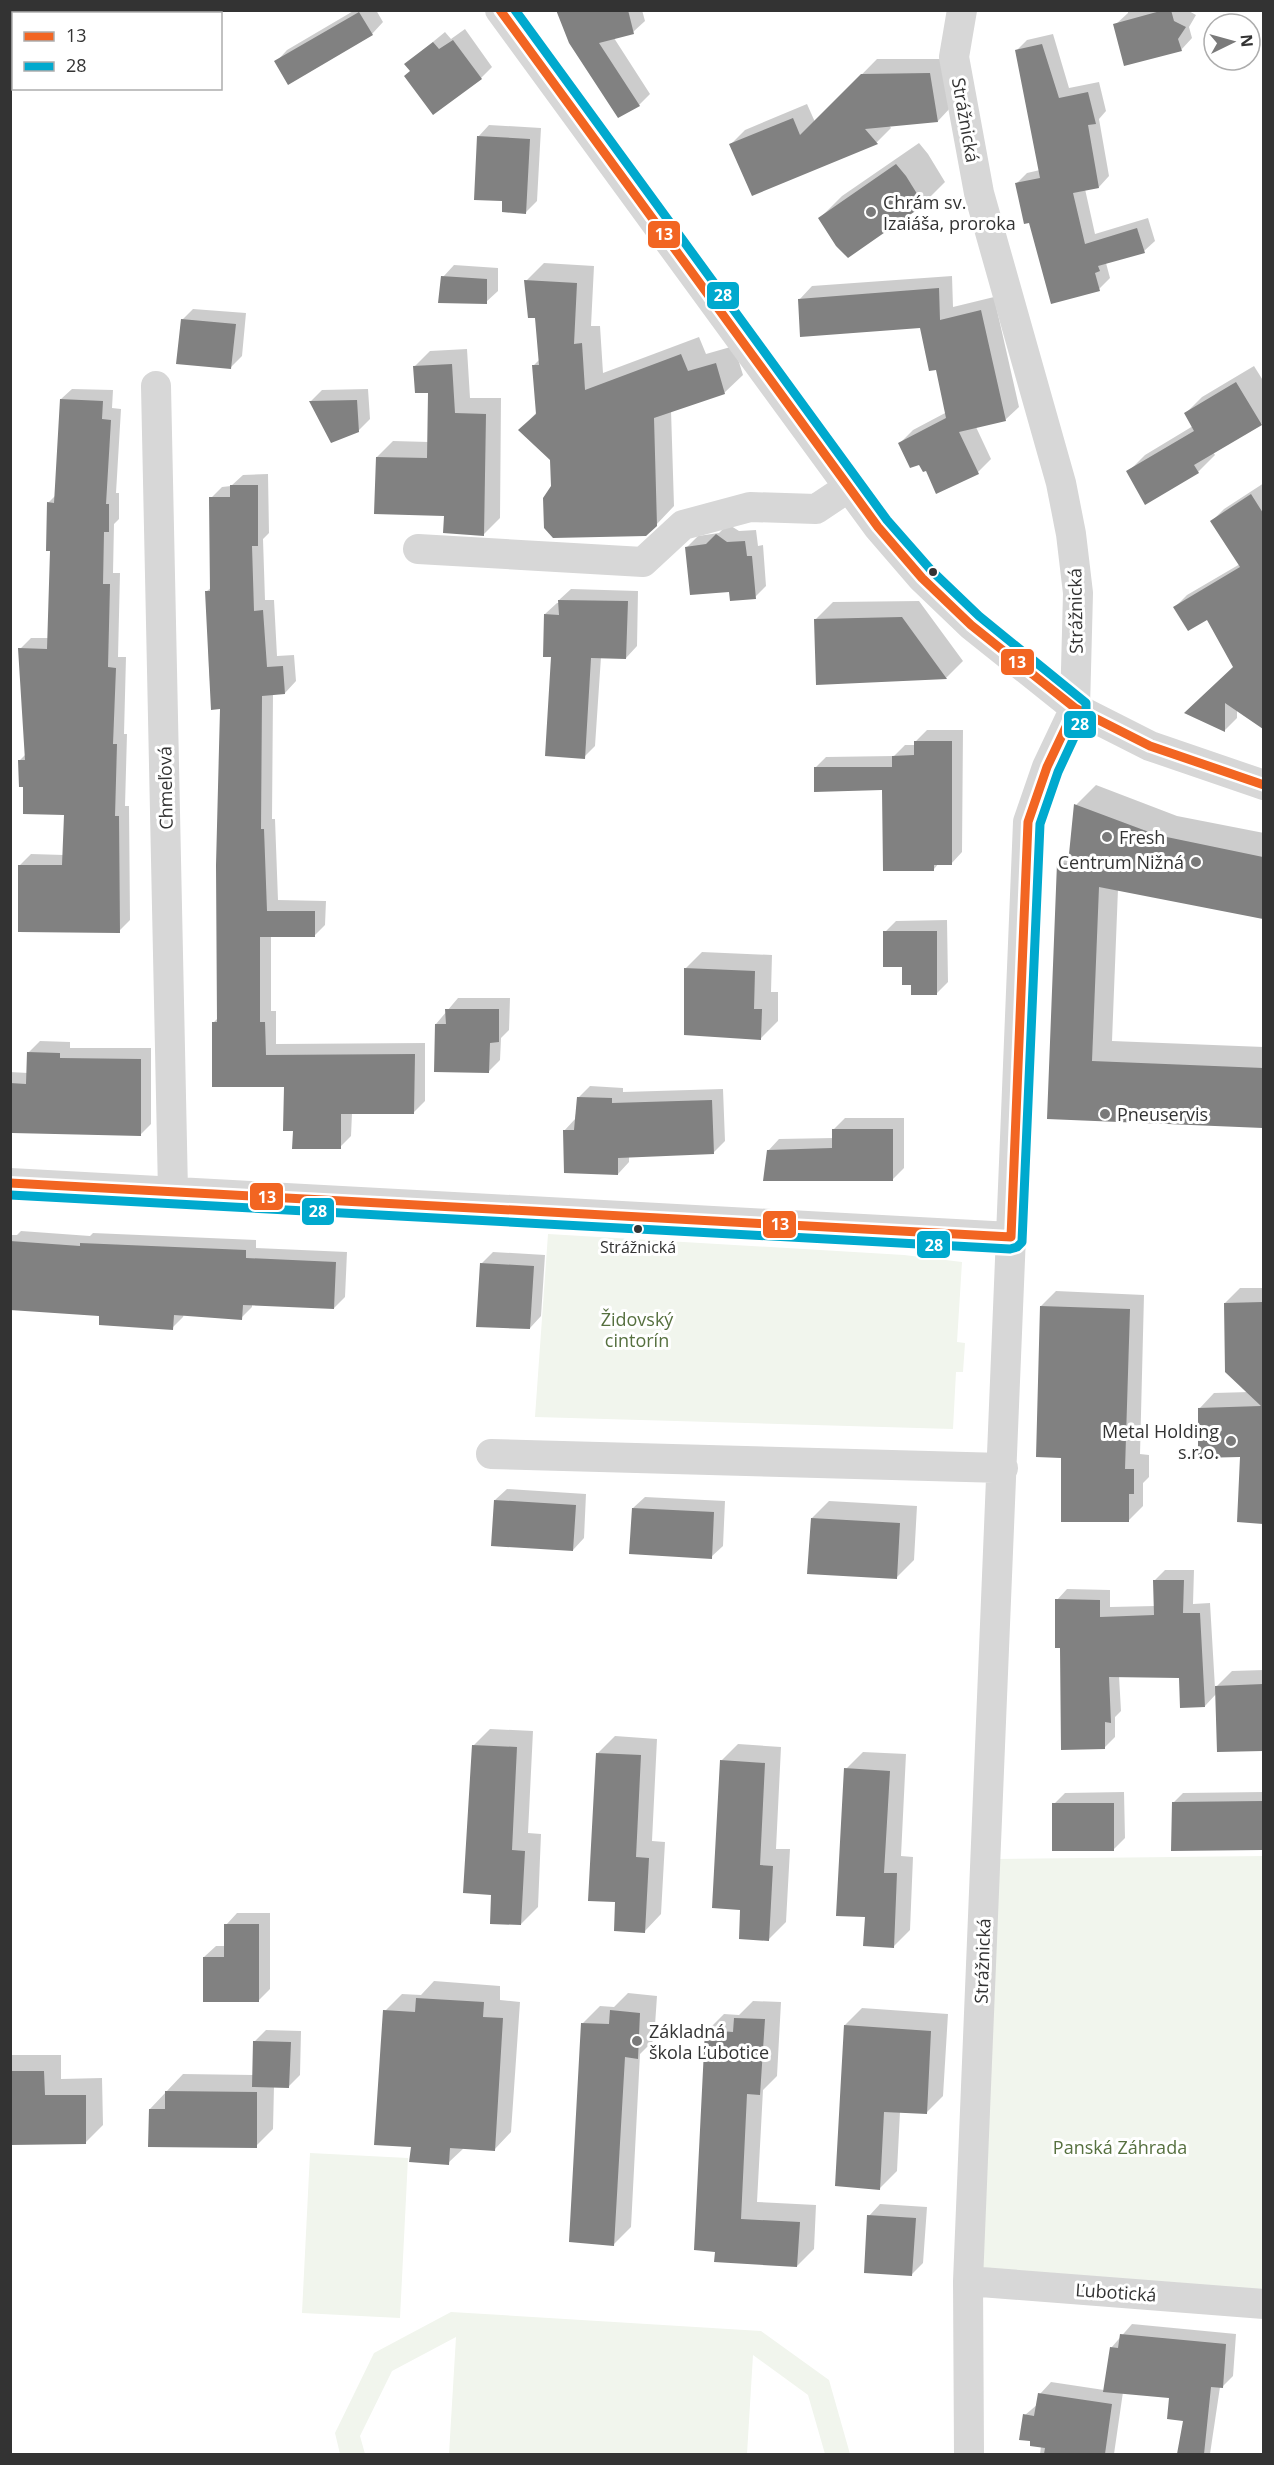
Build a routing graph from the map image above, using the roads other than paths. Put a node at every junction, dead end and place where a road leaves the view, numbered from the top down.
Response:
1 (500, 10) edge
2 (962, 10) edge
3 (156, 386) dead end
4 (849, 487) junction
5 (418, 549) dead end
6 (1075, 708) junction
7 (1263, 785) edge
8 (10, 1183) edge
9 (174, 1191) junction
10 (1011, 1237) junction
11 (491, 1454) dead end
12 (1003, 1468) junction
13 (968, 2281) junction
14 (1263, 2304) edge
15 (969, 2454) edge

1 - 4 street
2 - 6 street, Strážnická
3 - 9 street, Chmeľová
4 - 5 street
4 - 6 street
6 - 7 street
6 - 10 street, Strážnická
8 - 9 street
9 - 10 street
10 - 12 street, Strážnická
11 - 12 street
12 - 13 street, Strážnická
13 - 14 street, Ľubotická
13 - 15 street, Strážnická

